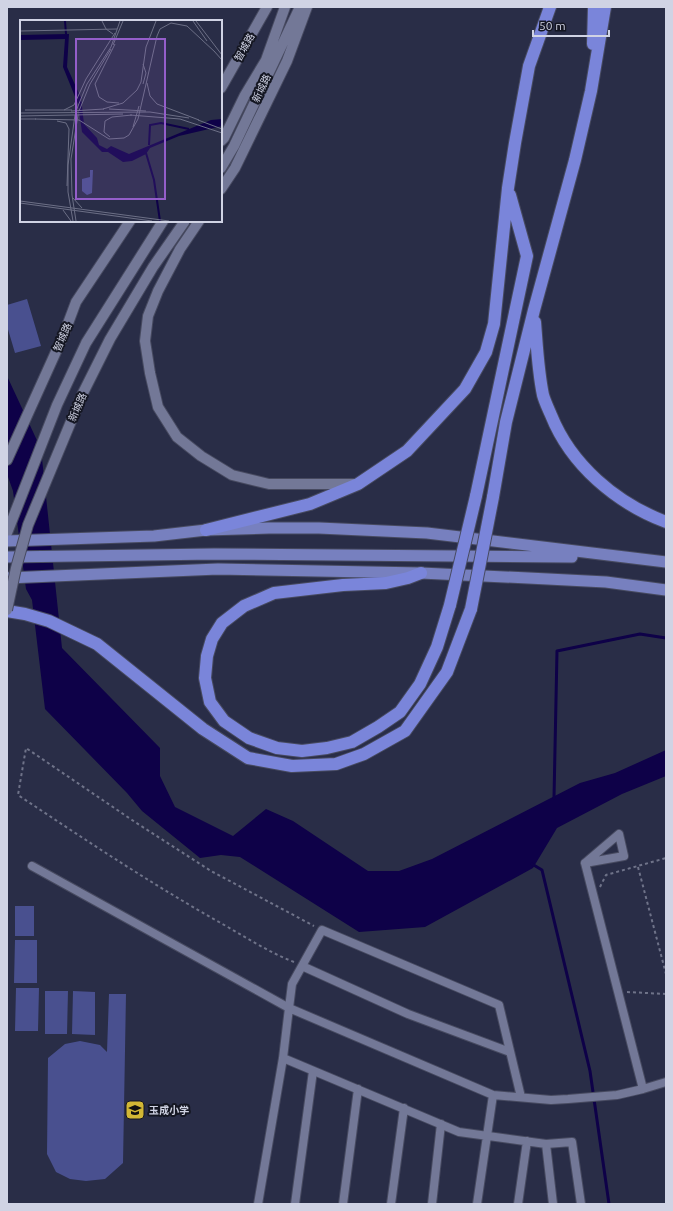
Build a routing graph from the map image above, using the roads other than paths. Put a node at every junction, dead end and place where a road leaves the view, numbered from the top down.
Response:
1 (267, 7) edge
2 (285, 7) edge
3 (300, 7) edge
4 (307, 7) edge
5 (550, 7) edge
6 (594, 7) edge
7 (605, 7) edge
8 (222, 86) edge
9 (591, 91) junction
10 (222, 140) edge
11 (222, 166) edge
12 (222, 188) edge
13 (508, 188) junction
14 (129, 222) edge
15 (162, 222) edge
16 (184, 222) edge
17 (198, 222) edge
18 (534, 310) junction
19 (7, 460) edge
20 (358, 484) junction
21 (666, 522) edge
22 (206, 530) junction
23 (8, 539) edge
24 (9, 557) edge
25 (666, 563) edge
26 (421, 573) junction
27 (7, 578) edge
28 (666, 590) edge
29 (7, 610) edge
30 (585, 863) junction
31 (32, 866) dead end
32 (302, 966) junction
33 (289, 1008) junction
34 (510, 1052) junction
35 (283, 1058) junction
36 (314, 1071) junction
37 (666, 1082) edge
38 (358, 1089) junction
39 (643, 1089) junction
40 (494, 1095) junction
41 (521, 1097) junction
42 (404, 1108) junction
43 (441, 1124) junction
44 (487, 1137) junction
45 (527, 1141) junction
46 (546, 1144) junction
47 (258, 1204) edge
48 (295, 1204) edge
49 (343, 1204) edge
50 (391, 1204) edge
51 (432, 1204) edge
52 (477, 1204) edge
53 (518, 1204) edge
54 (553, 1204) edge
55 (581, 1204) edge

1 - 8 street, 智城路
2 - 10 street, 新城路
3 - 11 street, 新城路
4 - 12 street
5 - 13 highway
6 - 9 highway
7 - 9 highway
9 - 18 highway
13 - 20 highway
13 - 26 highway, bridge
14 - 19 street, 智城路
15 - 23 street, 新城路
16 - 29 street, 新城路, bridge
17 - 20 street
18 - 21 highway
18 - 29 highway, bridge
20 - 22 highway
22 - 23 main road
22 - 25 main road
24 - 25 main road
26 - 27 main road
26 - 28 main road
30 - 30 street
30 - 39 street
31 - 33 street
32 - 33 street
32 - 34 street
32 - 34 street
33 - 35 street
33 - 40 street
34 - 41 street
35 - 36 street
35 - 47 street
36 - 38 street
36 - 48 street
37 - 39 street
38 - 42 street
38 - 49 street
39 - 41 street
40 - 41 street
40 - 44 street
42 - 43 street
42 - 50 street
43 - 44 street
43 - 51 street
44 - 45 street
44 - 52 street
45 - 46 street
45 - 53 street
46 - 54 street
46 - 55 street

